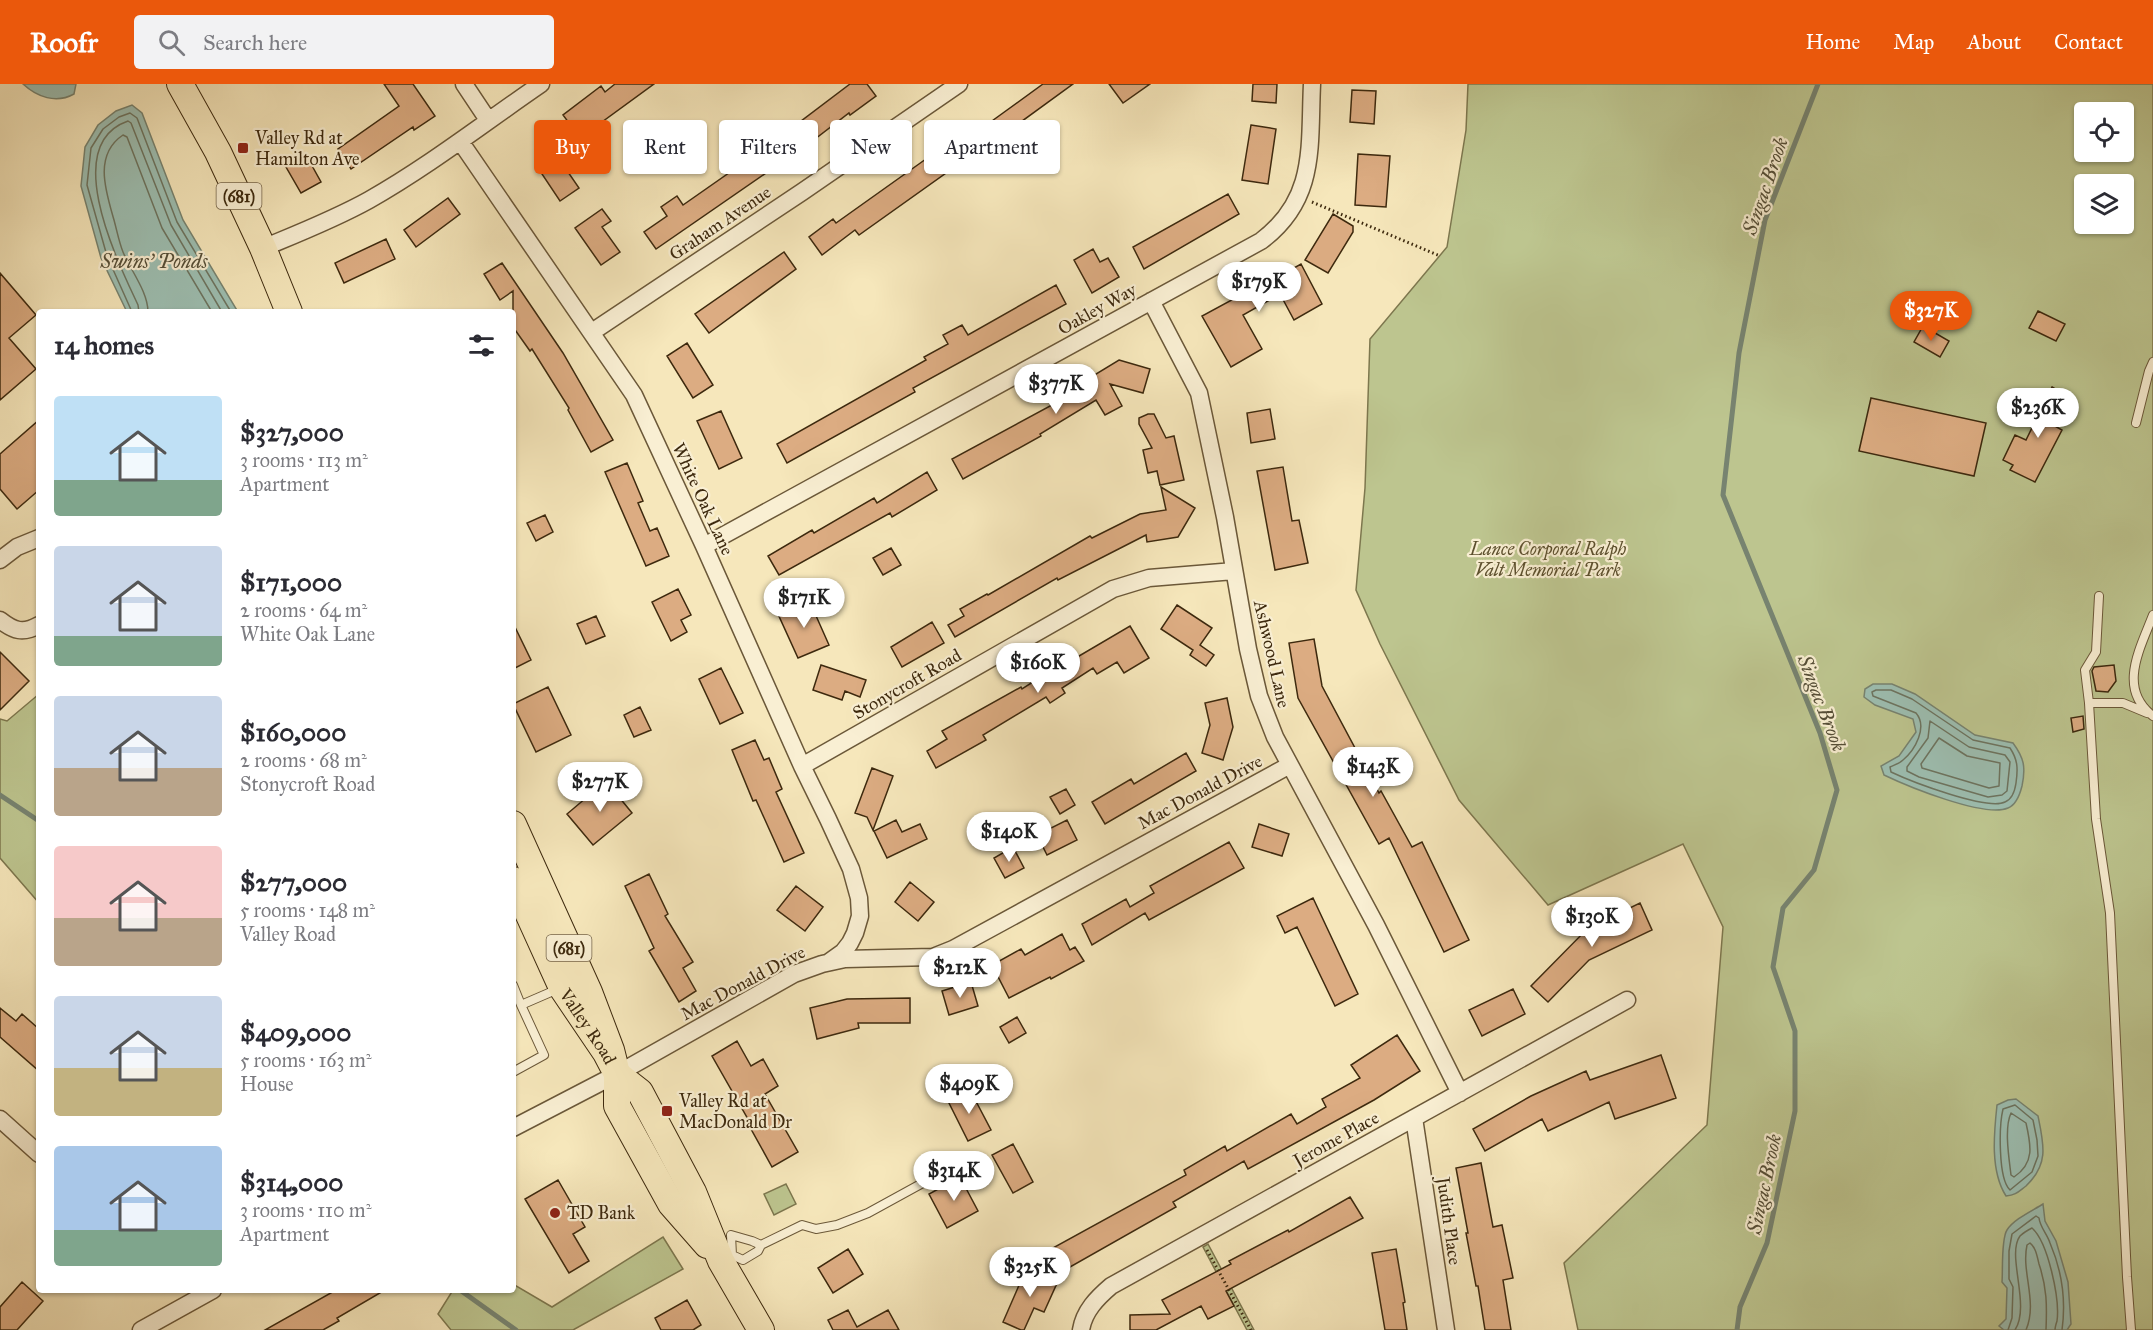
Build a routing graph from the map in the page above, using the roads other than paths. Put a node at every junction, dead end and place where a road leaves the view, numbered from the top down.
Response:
1 (180, 84) edge
2 (464, 84) edge
3 (541, 84) edge
4 (959, 84) edge
5 (1312, 84) edge
6 (488, 120) junction
7 (460, 141) junction
8 (264, 248) junction
9 (1151, 302) junction
10 (288, 309) edge
11 (592, 332) junction
12 (2153, 362) edge
13 (2136, 423) dead end
14 (36, 539) edge
15 (705, 546) junction
16 (0, 560) edge
17 (1234, 571) junction
18 (2100, 596) dead end
19 (2153, 615) edge
20 (0, 620) edge
21 (36, 627) edge
22 (2089, 703) junction
23 (2152, 716) edge
24 (1290, 765) junction
25 (802, 766) junction
26 (516, 831) edge
27 (516, 887) edge
28 (829, 962) junction
29 (562, 988) junction
30 (516, 992) edge
31 (1627, 1000) dead end
32 (521, 1005) junction
33 (516, 1070) edge
34 (618, 1074) junction
35 (1460, 1093) junction
36 (1414, 1118) junction
37 (0, 1119) edge
38 (516, 1126) edge
39 (36, 1151) edge
40 (960, 1162) dead end
41 (761, 1245) junction
42 (727, 1258) junction
43 (200, 1293) edge
44 (141, 1330) edge
45 (761, 1330) edge
46 (1081, 1330) edge
47 (1446, 1330) edge
48 (2131, 1330) edge

1 - 8 main road, (681)
2 - 6 street
3 - 6 street
4 - 11 street, Graham Avenue
5 - 9 street, Oakley Way
6 - 7 street
7 - 8 street
7 - 11 street, White Oak Lane
8 - 10 main road, (681)
9 - 15 street, Oakley Way
9 - 17 street, Ashwood Lane
11 - 15 street, White Oak Lane
12 - 13 lane
14 - 16 street
15 - 25 street, White Oak Lane
17 - 24 street, Ashwood Lane
17 - 25 street, Stonycroft Road
18 - 22 lane
19 - 23 lane
20 - 21 street
22 - 23 lane
22 - 48 lane
24 - 28 street, Mac Donald Drive
24 - 35 street, Ashwood Lane
25 - 28 street, White Oak Lane
26 - 34 main road, Valley Road / (681)
27 - 29 main road, Valley Road / (681)
28 - 34 street, Mac Donald Drive
29 - 32 lane
29 - 34 main road, Valley Road / (681)
30 - 32 lane
31 - 35 street, Jerome Place
32 - 33 lane
34 - 38 street, Mac Donald Drive
34 - 42 main road, Valley Road / (681)
35 - 36 street, Jerome Place
36 - 46 street, Jerome Place
36 - 47 street, Judith Place
37 - 39 street
40 - 41 lane
41 - 42 lane
41 - 42 lane
42 - 45 main road, Valley Road / (681)
43 - 44 street

